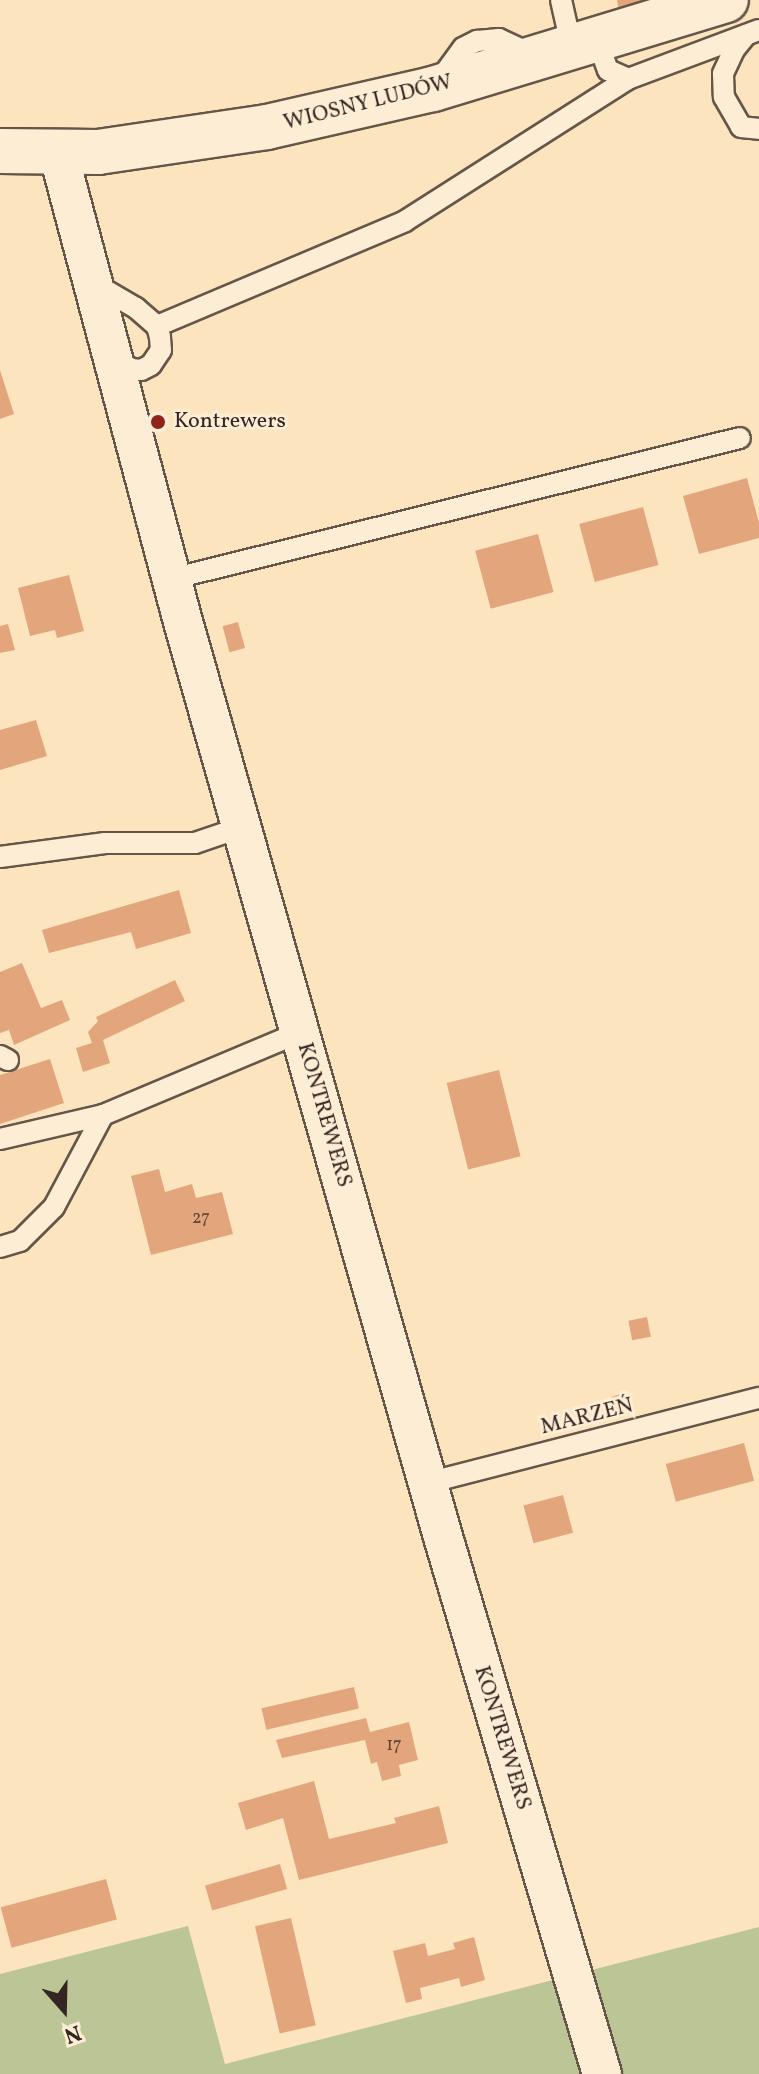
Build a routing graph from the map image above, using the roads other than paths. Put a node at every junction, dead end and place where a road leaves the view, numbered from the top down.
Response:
1 (561, 0) edge
2 (732, 14) edge
3 (570, 49) junction
4 (628, 79) junction
5 (759, 129) edge
6 (0, 151) edge
7 (58, 152) junction
8 (93, 282) junction
9 (157, 326) junction
10 (112, 355) junction
11 (740, 438) dead end
12 (171, 579) junction
13 (242, 827) junction
14 (0, 857) edge
15 (300, 1032) junction
16 (103, 1115) junction
17 (0, 1139) edge
18 (0, 1247) edge
19 (759, 1398) edge
20 (427, 1483) junction
21 (602, 2074) edge

1 - 3 lane
2 - 3 street, WIOSNY LUDÓW
2 - 4 lane
2 - 5 lane
3 - 4 lane
3 - 7 street, WIOSNY LUDÓW
4 - 9 lane
6 - 7 street, WIOSNY LUDÓW
7 - 8 street, KONTREWERS
8 - 9 lane
8 - 10 street, KONTREWERS
9 - 10 lane
10 - 12 street, KONTREWERS
11 - 12 lane
12 - 13 street, KONTREWERS
13 - 14 lane
13 - 15 street, KONTREWERS
15 - 16 lane
15 - 20 street, KONTREWERS
16 - 17 lane
16 - 18 lane
19 - 20 lane, MARZEŃ
20 - 21 street, KONTREWERS

